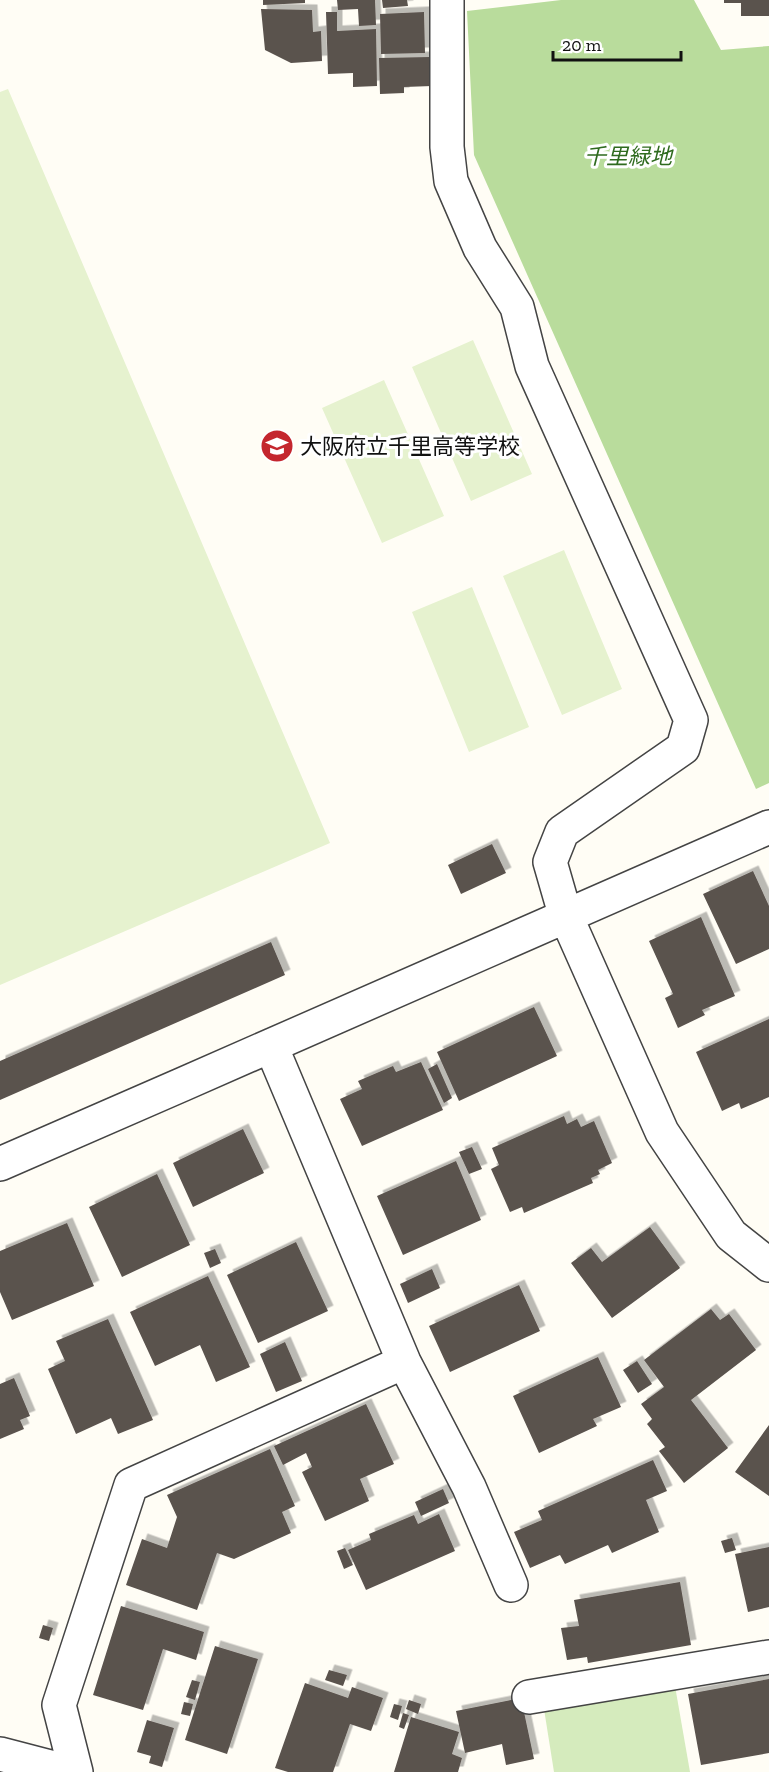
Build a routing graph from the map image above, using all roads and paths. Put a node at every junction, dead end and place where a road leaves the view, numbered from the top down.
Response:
1 (447, 0) edge
2 (769, 827) edge
3 (565, 914) junction
4 (271, 1046) junction
5 (0, 1164) edge
6 (769, 1265) edge
7 (404, 1362) junction
8 (511, 1585) dead end
9 (769, 1657) edge
10 (529, 1697) dead end
11 (0, 1754) edge
12 (69, 1772) edge
13 (76, 1772) edge

1 - 3 street
2 - 3 street
3 - 4 street
3 - 6 street
4 - 5 street
4 - 7 street
7 - 8 street
7 - 13 street
9 - 10 street
11 - 12 street

